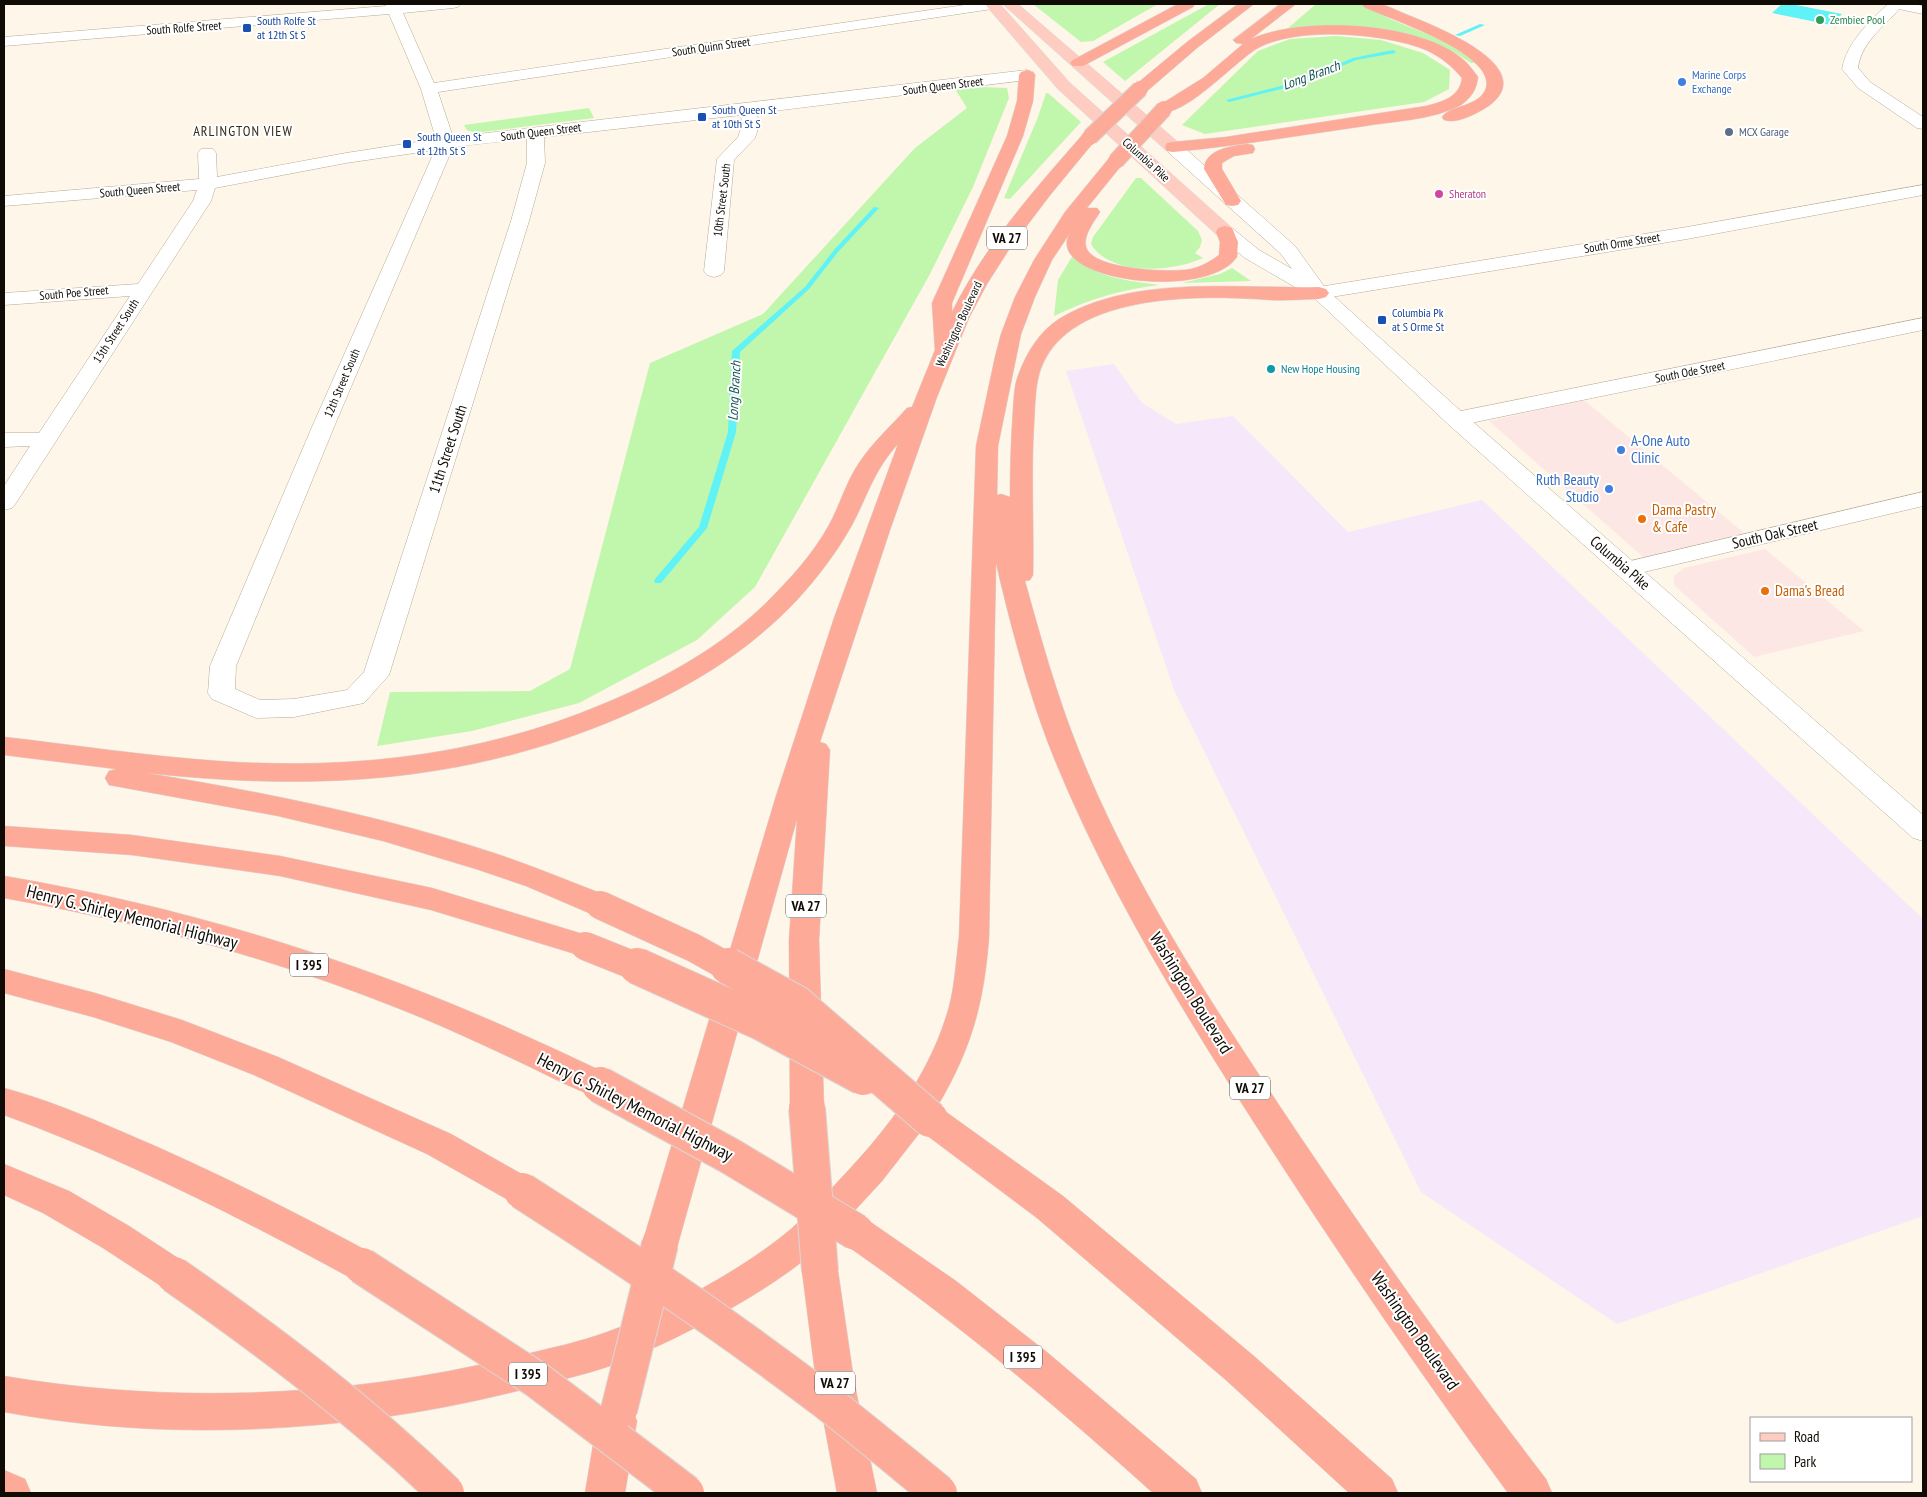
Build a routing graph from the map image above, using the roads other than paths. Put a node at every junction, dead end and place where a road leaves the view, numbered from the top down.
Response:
1 (453, 4) edge
2 (992, 4) edge
3 (1010, 4) edge
4 (1188, 4) edge
5 (1247, 4) edge
6 (1289, 4) edge
7 (1369, 4) edge
8 (1895, 4) edge
9 (393, 6) edge
10 (880, 8) dead end
11 (1923, 10) edge
12 (892, 21) junction
13 (1008, 23) junction
14 (4, 41) edge
15 (1078, 63) junction
16 (1050, 71) junction
17 (1027, 75) junction
18 (1864, 85) junction
19 (429, 89) junction
20 (748, 109) junction
21 (1164, 109) junction
22 (1923, 124) edge
23 (534, 133) junction
24 (1923, 140) edge
25 (446, 143) junction
26 (1173, 147) junction
27 (207, 153) dead end
28 (1116, 160) junction
29 (208, 184) junction
30 (1923, 190) edge
31 (4, 201) edge
32 (1232, 201) junction
33 (1225, 232) junction
34 (714, 271) dead end
35 (144, 289) junction
36 (1319, 293) junction
37 (4, 299) edge
38 (1923, 324) edge
39 (945, 352) junction
40 (1001, 379) junction
41 (924, 403) junction
42 (1456, 419) junction
43 (46, 439) junction
44 (4, 440) edge
45 (1923, 499) edge
46 (4, 503) edge
47 (1626, 569) junction
48 (1020, 606) junction
49 (820, 704) junction
50 (294, 708) joint
51 (4, 746) edge
52 (4, 763) edge
53 (1923, 831) edge
54 (4, 836) edge
55 (4, 887) edge
56 (4, 981) edge
57 (4, 1101) edge
58 (930, 1118) junction
59 (4, 1179) edge
60 (4, 1394) edge
61 (4, 1489) edge
62 (11, 1493) edge
63 (446, 1493) edge
64 (605, 1493) edge
65 (686, 1493) edge
66 (857, 1493) edge
67 (939, 1493) edge
68 (1182, 1493) edge
69 (1378, 1493) edge
70 (1532, 1493) edge

1 - 9 street, South Rolfe Street
2 - 12 street, South Quinn Street
2 - 13 main road, Columbia Pike
3 - 15 main road, Columbia Pike
4 - 15 highway
5 - 39 highway, Washington Boulevard / VA 27, bridge
6 - 21 highway, VA 27
7 - 32 highway
8 - 11 street
8 - 18 street
9 - 14 street, South Rolfe Street
9 - 19 street
10 - 12 street
12 - 19 street, South Quinn Street
13 - 16 main road, Columbia Pike
13 - 17 main road
15 - 16 main road, South Queen Street
15 - 26 main road, Columbia Pike
16 - 17 main road, South Queen Street
16 - 33 main road, Columbia Pike
17 - 20 street, South Queen Street
17 - 39 highway
18 - 22 street
18 - 24 street
19 - 25 street
20 - 23 street, South Queen Street
20 - 34 street, 10th Street South
21 - 26 highway
21 - 28 highway, VA 27, bridge
23 - 25 street, South Queen Street
23 - 50 street, 11th Street South
25 - 29 street, South Queen Street
25 - 50 street, 12th Street South
26 - 32 street, Columbia Pike
27 - 29 street, 13th Street South
28 - 33 highway
28 - 40 highway, VA 27
29 - 31 street, South Queen Street
29 - 35 street, 13th Street South
30 - 36 street, South Orme Street
32 - 36 street, Columbia Pike
33 - 36 street, Columbia Pike
35 - 37 street, South Poe Street
35 - 43 street, 13th Street South
36 - 42 street, Columbia Pike
36 - 48 highway
38 - 42 street, South Ode Street
39 - 41 highway, Washington Boulevard / VA 27
40 - 48 highway, VA 27
40 - 60 highway
41 - 49 highway, Washington Boulevard / VA 27
41 - 51 highway
42 - 47 street, Columbia Pike
43 - 44 street
43 - 46 street, 13th Street South
45 - 47 street, South Oak Street
47 - 53 street, Columbia Pike
48 - 70 highway, Washington Boulevard / VA 27
49 - 64 highway, bridge
49 - 66 highway, VA 27, bridge
52 - 58 highway, bridge
54 - 58 highway, bridge
55 - 68 highway, Henry G. Shirley Memorial Highway / I 395, bridge
56 - 67 highway, bridge
57 - 65 highway, I 395, bridge
58 - 69 highway
59 - 63 highway, bridge
61 - 62 highway

